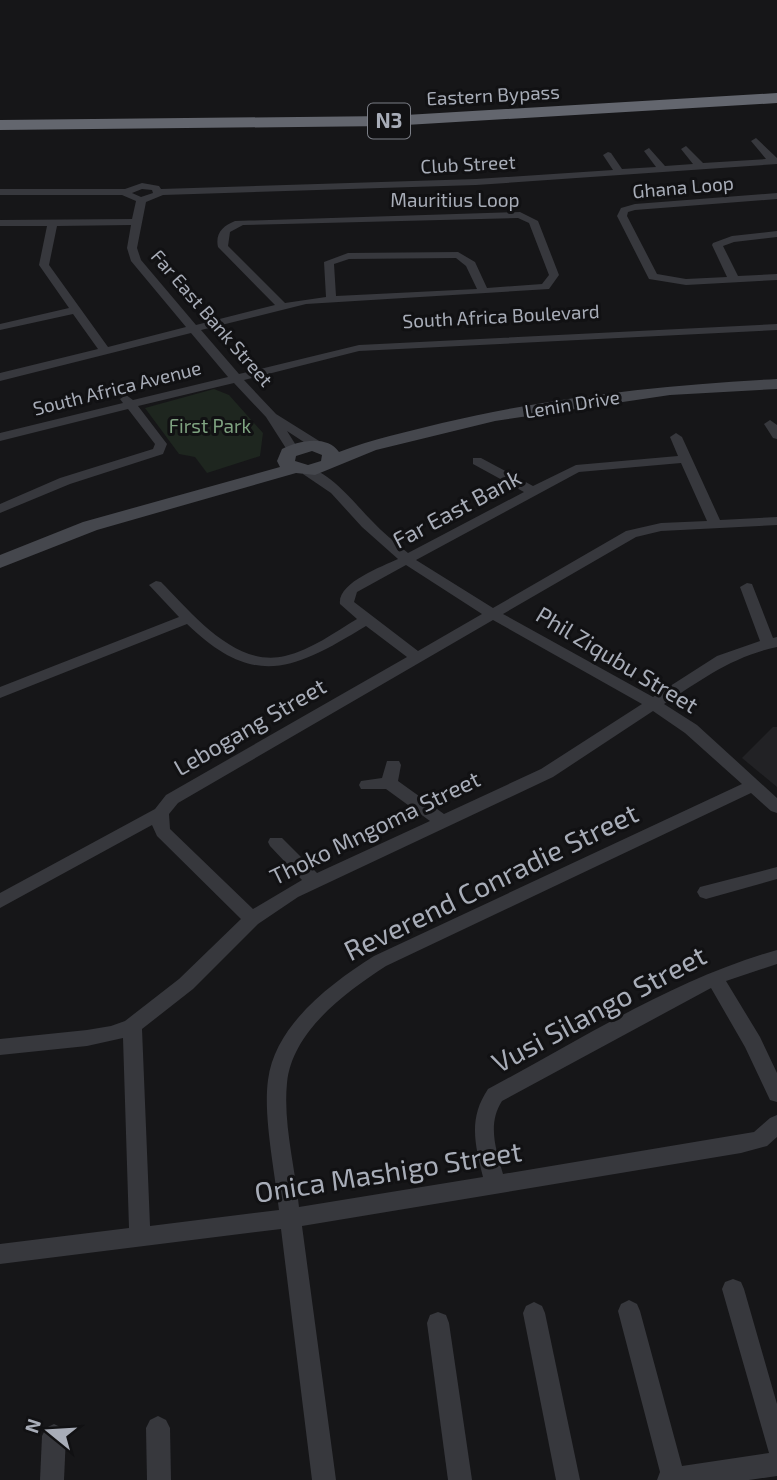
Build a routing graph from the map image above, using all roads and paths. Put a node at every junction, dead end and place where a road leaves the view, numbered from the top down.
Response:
1 (777, 98) edge
2 (777, 111) edge
3 (0, 125) edge
4 (0, 138) edge
5 (756, 141) dead end
6 (686, 149) dead end
7 (728, 150) dead end
8 (649, 151) dead end
9 (608, 155) dead end
10 (775, 162) edge
11 (742, 164) junction
12 (700, 166) junction
13 (662, 169) junction
14 (619, 172) junction
15 (0, 192) edge
16 (127, 192) junction
17 (159, 192) junction
18 (777, 196) edge
19 (141, 200) junction
20 (137, 222) junction
21 (0, 223) edge
22 (53, 223) junction
23 (777, 234) edge
24 (777, 277) edge
25 (734, 279) junction
26 (483, 291) junction
27 (331, 298) junction
28 (282, 306) junction
29 (75, 310) junction
30 (777, 320) edge
31 (0, 327) edge
32 (777, 327) edge
33 (195, 329) junction
34 (105, 351) junction
35 (233, 375) junction
36 (0, 377) edge
37 (777, 384) edge
38 (128, 401) junction
39 (271, 415) junction
40 (3, 436) edge
41 (676, 436) dead end
42 (326, 456) junction
43 (687, 459) junction
44 (477, 461) dead end
45 (295, 462) junction
46 (336, 490) junction
47 (534, 492) junction
48 (0, 509) edge
49 (777, 521) edge
50 (715, 524) junction
51 (406, 559) junction
52 (0, 562) edge
53 (156, 585) dead end
54 (747, 587) dead end
55 (493, 614) junction
56 (189, 618) junction
57 (366, 620) junction
58 (772, 643) edge
59 (416, 657) junction
60 (0, 693) edge
61 (656, 705) junction
62 (393, 765) dead end
63 (389, 783) junction
64 (368, 785) dead end
65 (754, 785) junction
66 (777, 807) edge
67 (160, 813) junction
68 (442, 821) junction
69 (276, 842) dead end
70 (777, 873) edge
71 (313, 880) junction
72 (706, 892) dead end
73 (0, 901) edge
74 (252, 919) junction
75 (777, 957) edge
76 (714, 978) junction
77 (132, 1026) junction
78 (0, 1047) edge
79 (777, 1094) edge
80 (777, 1124) edge
81 (495, 1183) junction
82 (290, 1218) junction
83 (140, 1237) junction
84 (0, 1254) edge
85 (733, 1289) dead end
86 (629, 1311) dead end
87 (534, 1313) dead end
88 (438, 1323) dead end
89 (158, 1428) dead end
90 (54, 1436) dead end
91 (777, 1445) edge
92 (777, 1464) edge
93 (52, 1480) edge
94 (159, 1480) edge
95 (324, 1480) edge
96 (460, 1480) edge
97 (568, 1480) edge
98 (671, 1480) edge

1 - 3 highway, Eastern Bypass / N3
2 - 4 highway, Eastern Bypass / N3
5 - 10 street
6 - 12 street
7 - 11 street
8 - 13 street
9 - 14 street
10 - 11 street, Club Street
11 - 12 street, Club Street
12 - 13 street, Club Street
13 - 14 street, Club Street
14 - 17 street, Club Street
15 - 16 street, Club Street
16 - 17 street, Club Street
16 - 19 street
17 - 19 street
18 - 25 street, Ghana Loop
19 - 20 street, Far East Bank Street
20 - 22 street
20 - 33 street, Far East Bank Street
21 - 22 street
22 - 29 street
23 - 25 street
24 - 25 street, Ghana Loop
26 - 27 street, Mauritius Loop
26 - 27 street
26 - 28 street, Mauritius Loop
27 - 28 street, Mauritius Loop
28 - 33 street, Mauritius Loop
29 - 31 street
29 - 34 street
30 - 35 street, South Africa Boulevard
32 - 35 street, South Africa Boulevard
33 - 34 street, Mauritius Loop
33 - 35 street, Far East Bank Street
34 - 36 street, Mauritius Loop
35 - 38 street, South Africa Avenue
35 - 39 street, Far East Bank Street
37 - 42 street, Lenin Drive
38 - 40 street, South Africa Avenue
38 - 48 street
39 - 42 street, Far East Bank Street
39 - 45 street, Far East Bank Street
41 - 43 street
42 - 45 street
42 - 45 street
42 - 46 street, Phil Ziqubu Street
43 - 47 street, Far East Bank
43 - 50 street
44 - 47 street
45 - 46 street, Phil Ziqubu Street
45 - 52 street
46 - 51 street, Phil Ziqubu Street
47 - 51 street, Far East Bank
49 - 50 street, Phil Ziqubu Street
50 - 55 street, Phil Ziqubu Street
51 - 55 street, Phil Ziqubu Street
51 - 57 street, Far East Bank
53 - 56 street
54 - 58 street
55 - 59 street, Lebogang Street
55 - 61 street, Phil Ziqubu Street
56 - 57 street
56 - 60 street
57 - 59 street, Far East Bank
58 - 61 street, Thoko Mngoma Street
59 - 67 street, Lebogang Street
61 - 65 street, Phil Ziqubu Street
61 - 68 street, Thoko Mngoma Street
62 - 63 street
63 - 64 street
63 - 68 street
65 - 66 street, Phil Ziqubu Street
65 - 82 street, Reverend Conradie Street
67 - 73 street, Lebogang Street
67 - 74 street
68 - 71 street, Thoko Mngoma Street
69 - 71 street
70 - 72 street
71 - 74 street, Thoko Mngoma Street
74 - 77 street, Thoko Mngoma Street
75 - 76 street, Vusi Silango Street
76 - 79 street
76 - 81 street, Vusi Silango Street
77 - 78 street, Thoko Mngoma Street
77 - 83 street
80 - 81 street, Onica Mashigo Street
81 - 82 street, Onica Mashigo Street
82 - 83 street, Onica Mashigo Street
82 - 95 street, Reverend Conradie Street
83 - 84 street, Onica Mashigo Street
85 - 91 street
86 - 98 street
87 - 97 street
88 - 96 street
89 - 94 street
90 - 93 street
92 - 98 street

